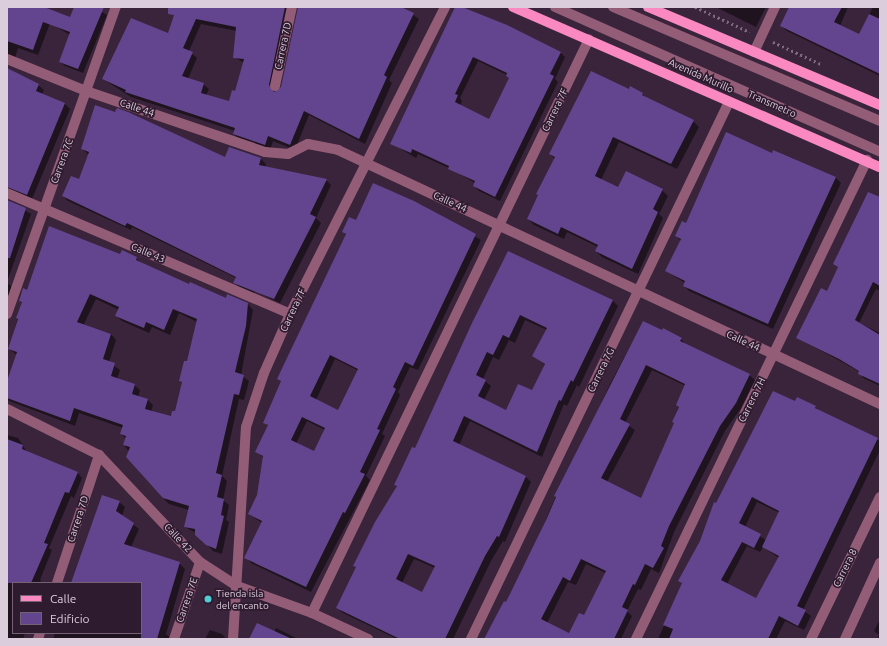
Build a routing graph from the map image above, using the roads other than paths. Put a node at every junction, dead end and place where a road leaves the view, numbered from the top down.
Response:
1 (116, 7) edge
2 (292, 7) edge
3 (445, 7) edge
4 (513, 7) edge
5 (555, 7) edge
6 (613, 7) edge
7 (648, 7) edge
8 (775, 7) edge
9 (589, 40) junction
10 (754, 52) junction
11 (7, 59) edge
12 (275, 86) dead end
13 (86, 91) junction
14 (730, 102) junction
15 (880, 106) edge
16 (880, 121) edge
17 (880, 152) edge
18 (867, 160) junction
19 (366, 162) junction
20 (880, 167) edge
21 (7, 193) edge
22 (44, 209) junction
23 (499, 225) junction
24 (11, 291) edge
25 (638, 292) junction
26 (7, 314) edge
27 (290, 314) junction
28 (773, 356) junction
29 (880, 404) edge
30 (7, 409) edge
31 (100, 455) junction
32 (880, 498) edge
33 (200, 562) junction
34 (880, 563) edge
35 (57, 582) edge
36 (237, 586) junction
37 (312, 613) junction
38 (174, 639) edge
39 (233, 639) edge
40 (368, 639) edge
41 (472, 639) edge
42 (636, 639) edge
43 (811, 639) edge
44 (845, 639) edge

1 - 13 street, Carrera 7C
2 - 12 street, Carrera 7D
3 - 19 street, Carrera 7F
4 - 9 main road, Avenida Murillo
5 - 17 street, Transmetro
6 - 16 street
7 - 10 main road
8 - 10 street
9 - 14 main road, Avenida Murillo
9 - 23 street, Carrera 7F
10 - 15 main road
11 - 13 street, Calle 44
13 - 19 street, Calle 44
13 - 22 street, Carrera 7C
14 - 18 main road, Avenida Murillo
14 - 25 street, Carrera 7G
18 - 20 main road, Avenida Murillo
18 - 28 street, Carrera 7H
19 - 23 street, Calle 44
19 - 27 street, Carrera 7F
21 - 22 street, Calle 43
22 - 24 street, Carrera 7C
22 - 27 street, Calle 43
23 - 25 street, Calle 44
23 - 37 street, Carrera 7F
24 - 26 street, Carrera 7C
25 - 28 street, Calle 44
25 - 41 street, Carrera 7G
27 - 36 street, Carrera 7F
28 - 29 street, Calle 44
28 - 42 street, Carrera 7H
30 - 31 street, Calle 42
31 - 33 street, Calle 42
31 - 35 street, Carrera 7D
32 - 43 street, Carrera 8
33 - 36 street, Calle 42
33 - 38 street, Carrera 7E
34 - 44 street
36 - 37 street, Calle 42
36 - 39 street, Carrera 7F
37 - 40 street, Calle 42

